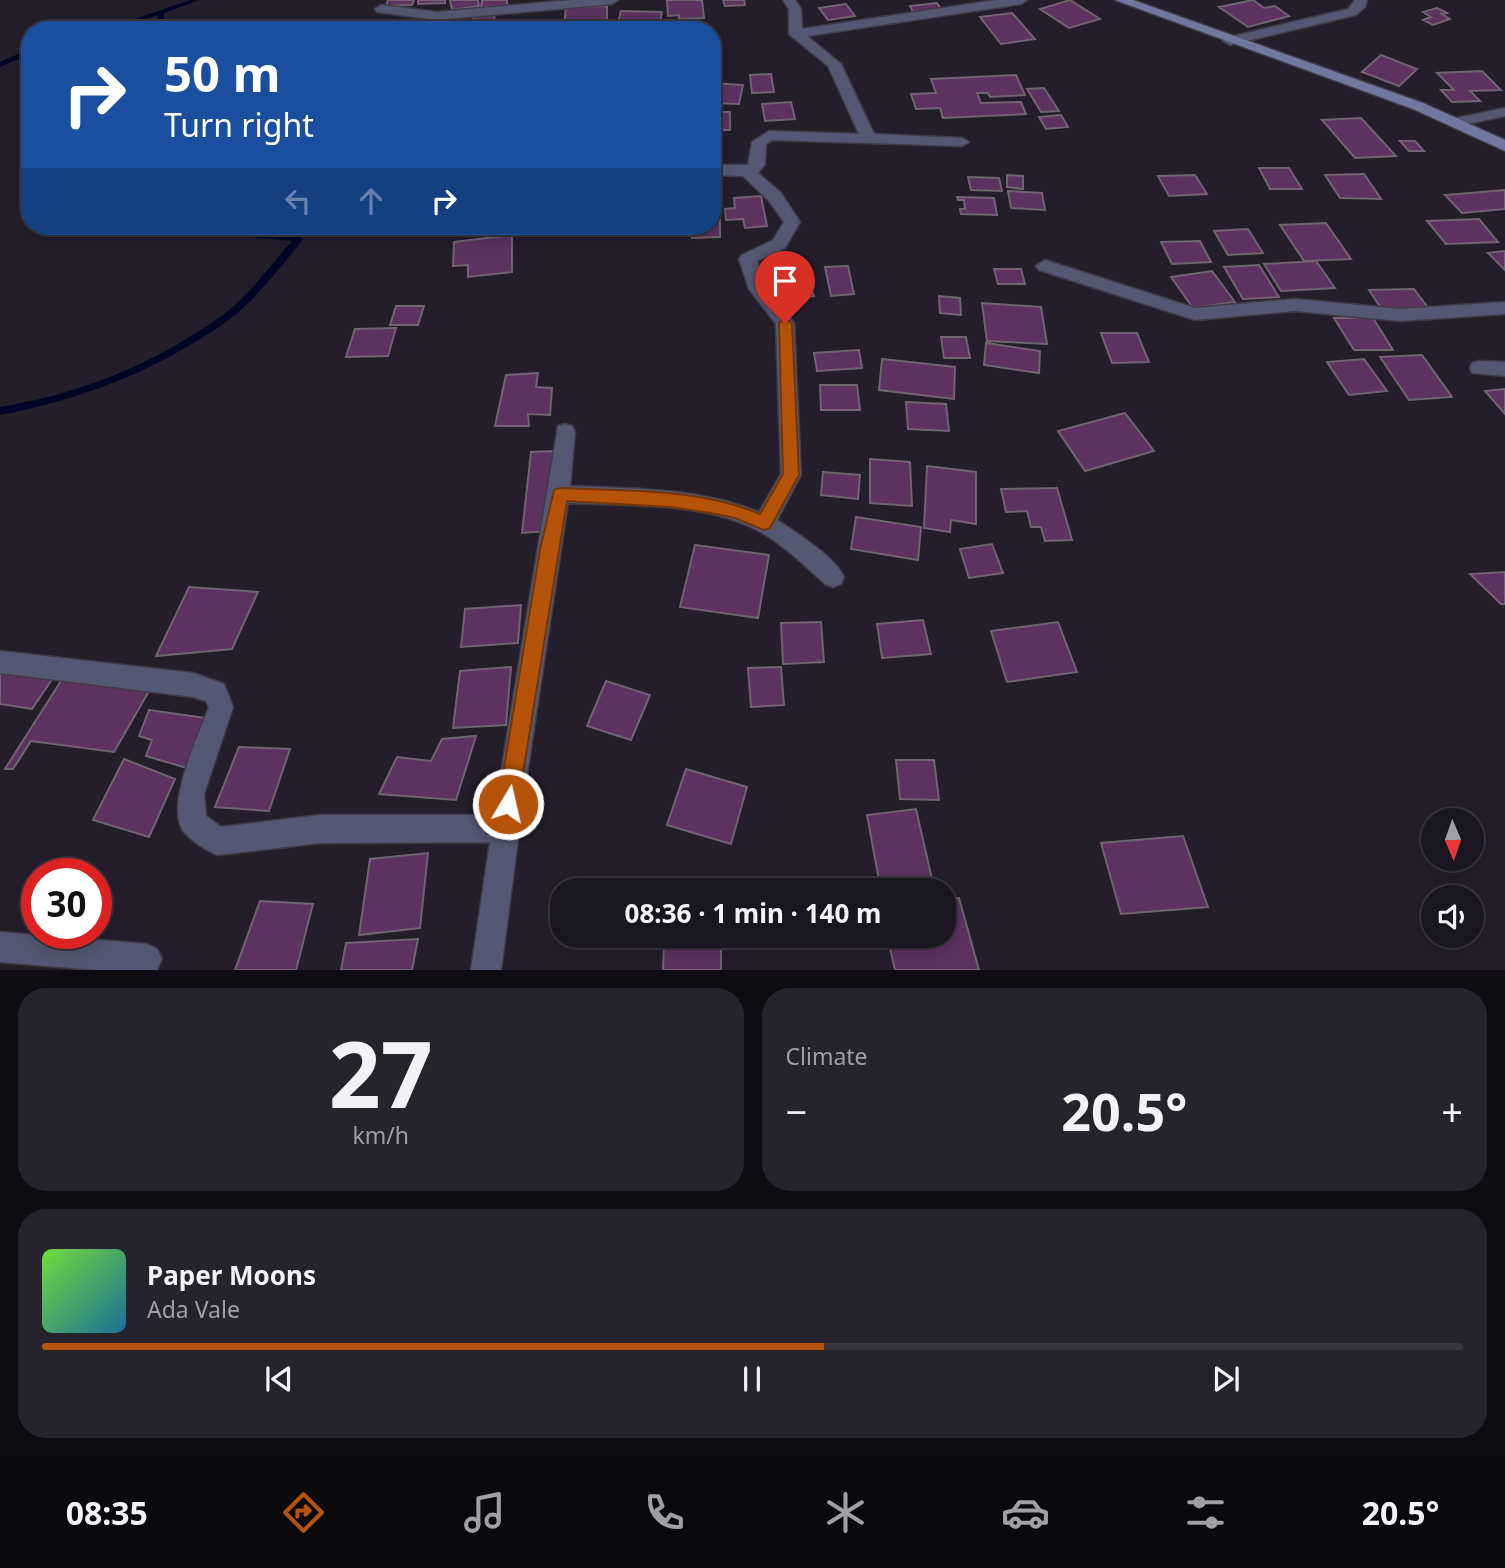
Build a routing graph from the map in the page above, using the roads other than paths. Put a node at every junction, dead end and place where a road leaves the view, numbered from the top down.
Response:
1 (612, 0) edge
2 (789, 0) edge
3 (1021, 0) edge
4 (1121, 0) edge
5 (1361, 0) edge
6 (381, 9) dead end
7 (796, 34) junction
8 (1230, 41) junction
9 (1505, 112) edge
10 (1457, 122) junction
11 (869, 138) junction
12 (962, 142) dead end
13 (1505, 146) edge
14 (721, 170) edge
15 (747, 171) junction
16 (1045, 266) dead end
17 (1505, 308) edge
18 (1479, 368) dead end
19 (1505, 369) edge
20 (565, 432) dead end
21 (560, 494) junction
22 (764, 523) junction
23 (833, 577) dead end
24 (0, 662) edge
25 (504, 828) junction
26 (0, 947) edge
27 (147, 959) dead end
28 (486, 970) edge

1 - 6 street
2 - 7 street
3 - 7 street
4 - 8 main road
5 - 8 street
7 - 11 street
8 - 10 main road
9 - 10 street
10 - 13 main road
11 - 12 street
11 - 15 street
14 - 15 street
15 - 22 street
16 - 17 street
18 - 19 street
20 - 21 street
21 - 22 street
21 - 25 street
22 - 23 street
24 - 25 street
25 - 28 street
26 - 27 street

